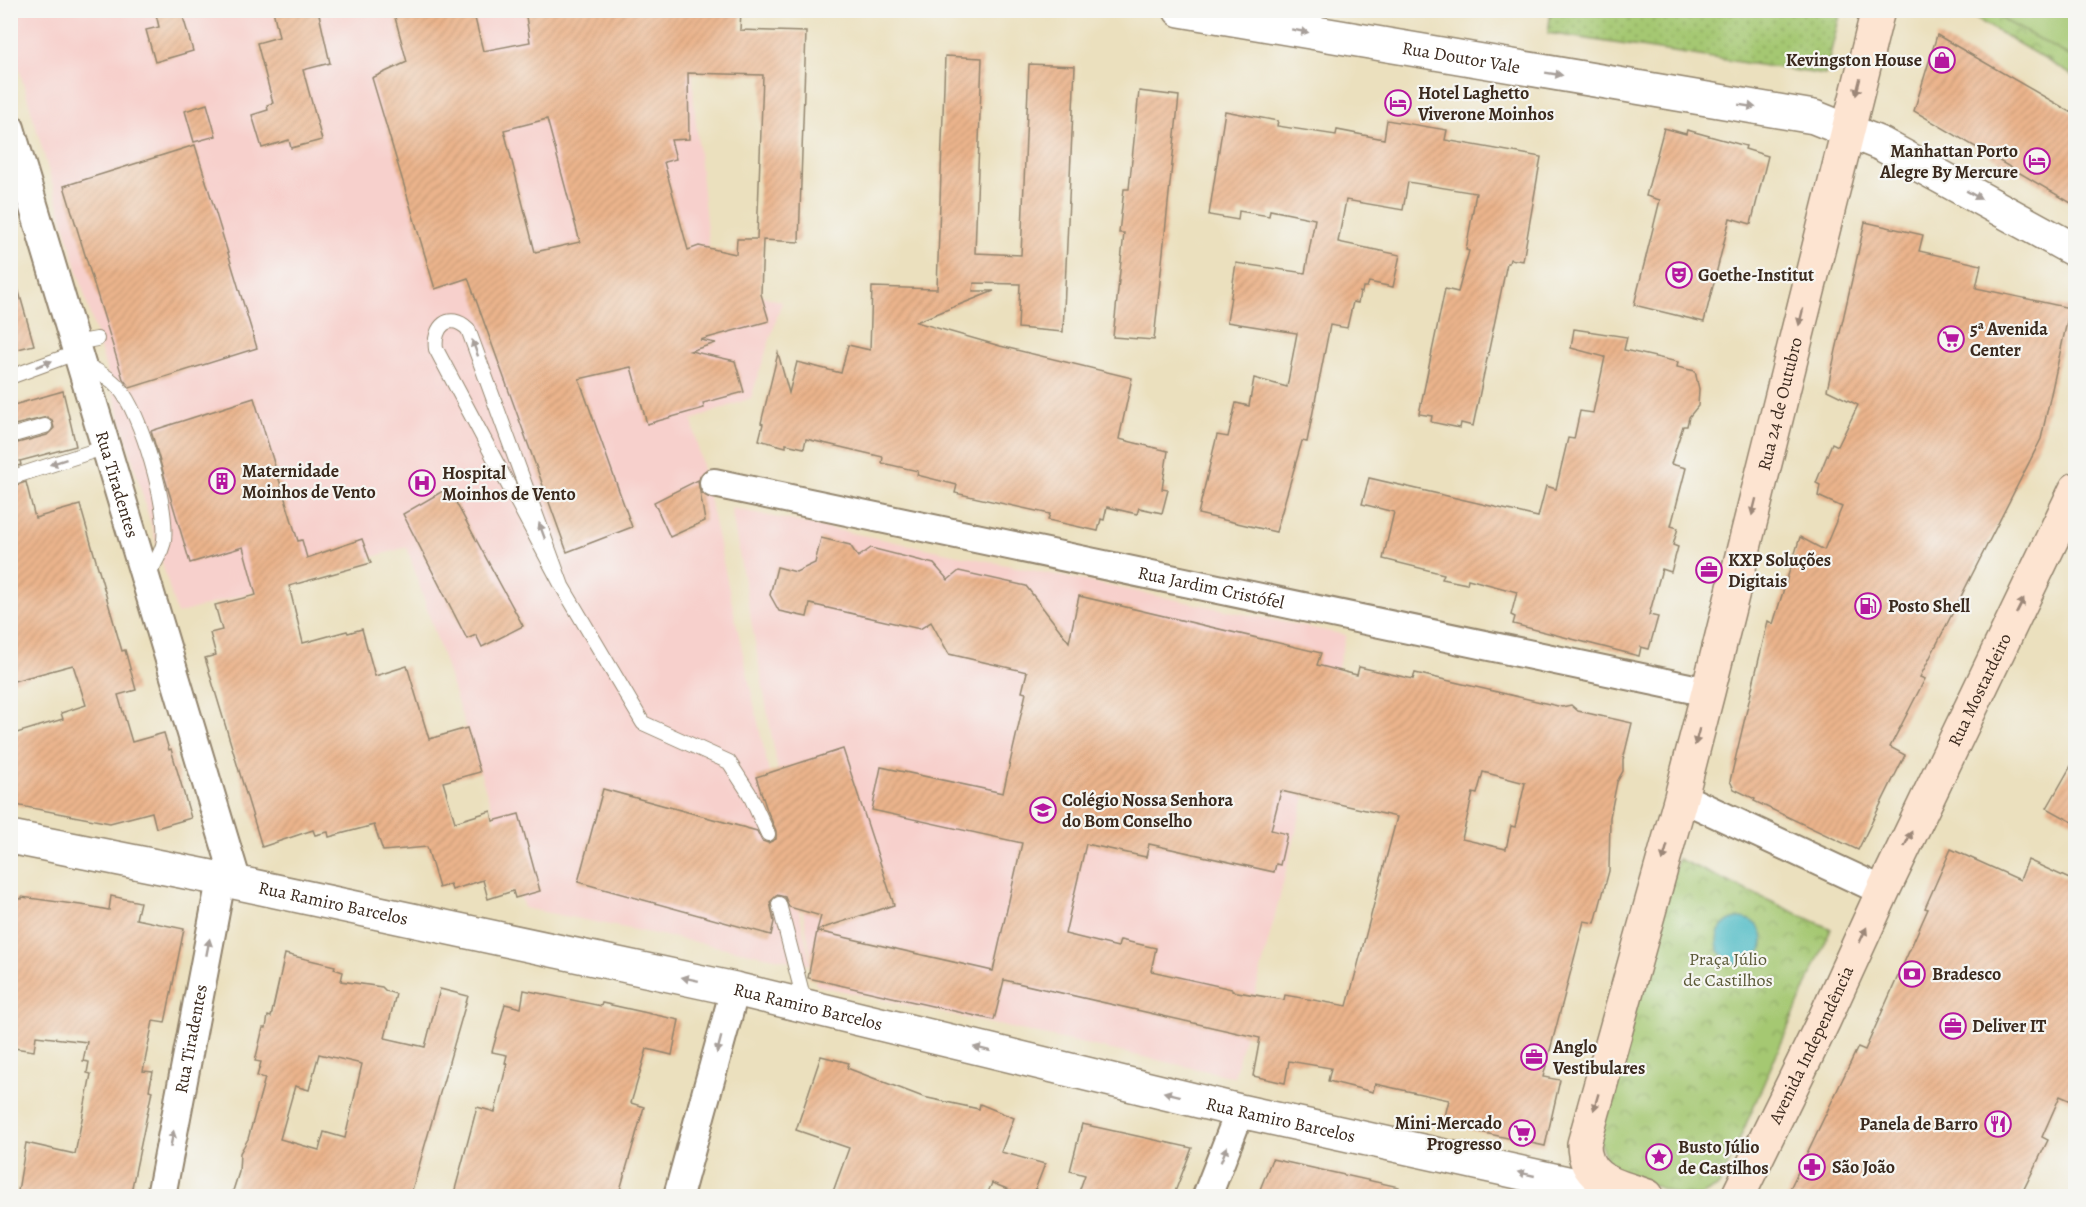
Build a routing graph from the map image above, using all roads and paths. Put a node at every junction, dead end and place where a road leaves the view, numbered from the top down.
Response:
1 (1180, 10) edge
2 (1878, 10) edge
3 (10, 128) edge
4 (1848, 129) junction
5 (2076, 251) edge
6 (83, 349) junction
7 (10, 377) edge
8 (45, 426) dead end
9 (10, 436) edge
10 (106, 447) junction
11 (10, 478) edge
12 (714, 483) dead end
13 (2076, 489) edge
14 (146, 580) junction
15 (562, 586) junction
16 (1708, 692) junction
17 (1681, 797) junction
18 (768, 834) dead end
19 (10, 837) edge
20 (222, 880) junction
21 (1883, 891) junction
22 (779, 904) dead end
23 (735, 989) junction
24 (806, 1006) junction
25 (1240, 1111) junction
26 (1584, 1144) junction
27 (1572, 1184) junction
28 (161, 1197) edge
29 (678, 1197) edge
30 (1207, 1197) edge
31 (1602, 1197) edge
32 (1647, 1197) edge
33 (1738, 1197) edge

1 -> 4 street, Rua Doutor Vale
2 -> 4 main road, Rua 24 de Outubro
3 - 6 street, Rua Tiradentes
4 -> 5 street, Rua Doutor Vale
4 -> 16 main road, Rua 24 de Outubro
7 -> 6 lane
6 - 10 street, Rua Tiradentes
6 - 14 lane
8 - 9 lane
10 -> 11 lane
10 - 14 street, Rua Tiradentes
12 - 16 street, Rua Jardim Cristófel
21 -> 13 main road, Rua Mostardeiro
14 - 20 street, Rua Tiradentes
15 -> 15 lane
15 - 18 lane
16 -> 17 main road, Rua 24 de Outubro
17 - 21 street
17 -> 26 main road
19 - 20 street, Rua Ramiro Barcelos
23 -> 20 street, Rua Ramiro Barcelos
28 -> 20 street, Rua Tiradentes
33 -> 21 main road, Avenida Independência
22 - 24 lane
23 - 24 street, Rua Ramiro Barcelos
23 -> 29 street
25 -> 24 street, Rua Ramiro Barcelos
27 -> 25 street, Rua Ramiro Barcelos
30 -> 25 street
26 - 27 street
26 - 32 main road
27 - 31 street, Rua Ramiro Barcelos

